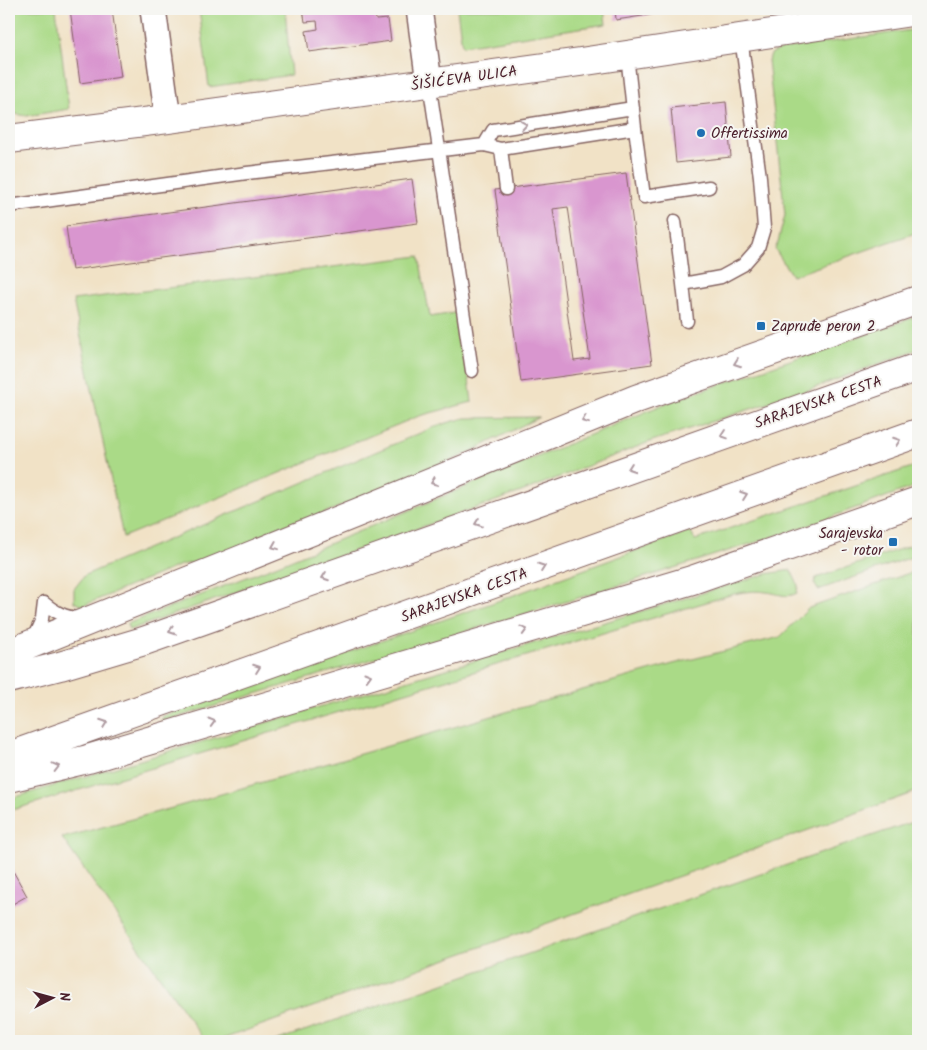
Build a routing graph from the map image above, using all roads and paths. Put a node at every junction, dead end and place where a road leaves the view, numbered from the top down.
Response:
1 (153, 9) edge
2 (419, 9) edge
3 (912, 10) edge
4 (741, 38) junction
5 (627, 55) junction
6 (430, 82) junction
7 (633, 108) junction
8 (168, 119) junction
9 (635, 128) junction
10 (9, 139) edge
11 (484, 145) junction
12 (501, 149) junction
13 (439, 150) junction
14 (709, 187) dead end
15 (506, 189) dead end
16 (9, 206) edge
17 (675, 221) dead end
18 (683, 284) junction
19 (918, 300) edge
20 (687, 321) dead end
21 (918, 367) edge
22 (472, 371) dead end
23 (918, 433) edge
24 (918, 501) edge
25 (19, 648) edge
26 (9, 679) edge
27 (9, 756) edge
28 (9, 778) edge

1 - 8 street
2 - 6 street
3 - 4 main road, ŠIŠIĆEVA ULICA
4 - 5 main road, ŠIŠIĆEVA ULICA
4 - 18 lane
5 - 6 main road, ŠIŠIĆEVA ULICA
5 - 7 lane
6 - 8 main road, ŠIŠIĆEVA ULICA
6 - 13 lane
7 - 9 lane
11 -> 7 lane
8 - 10 main road, ŠIŠIĆEVA ULICA
9 - 12 lane
9 - 14 lane
11 - 12 lane
11 - 13 lane
12 - 15 lane
13 - 16 lane
13 - 22 lane
17 - 18 lane
18 - 20 lane
19 -> 25 main road
21 -> 26 main road, SARAJEVSKA CESTA
27 -> 23 main road, SARAJEVSKA CESTA
28 -> 24 main road

